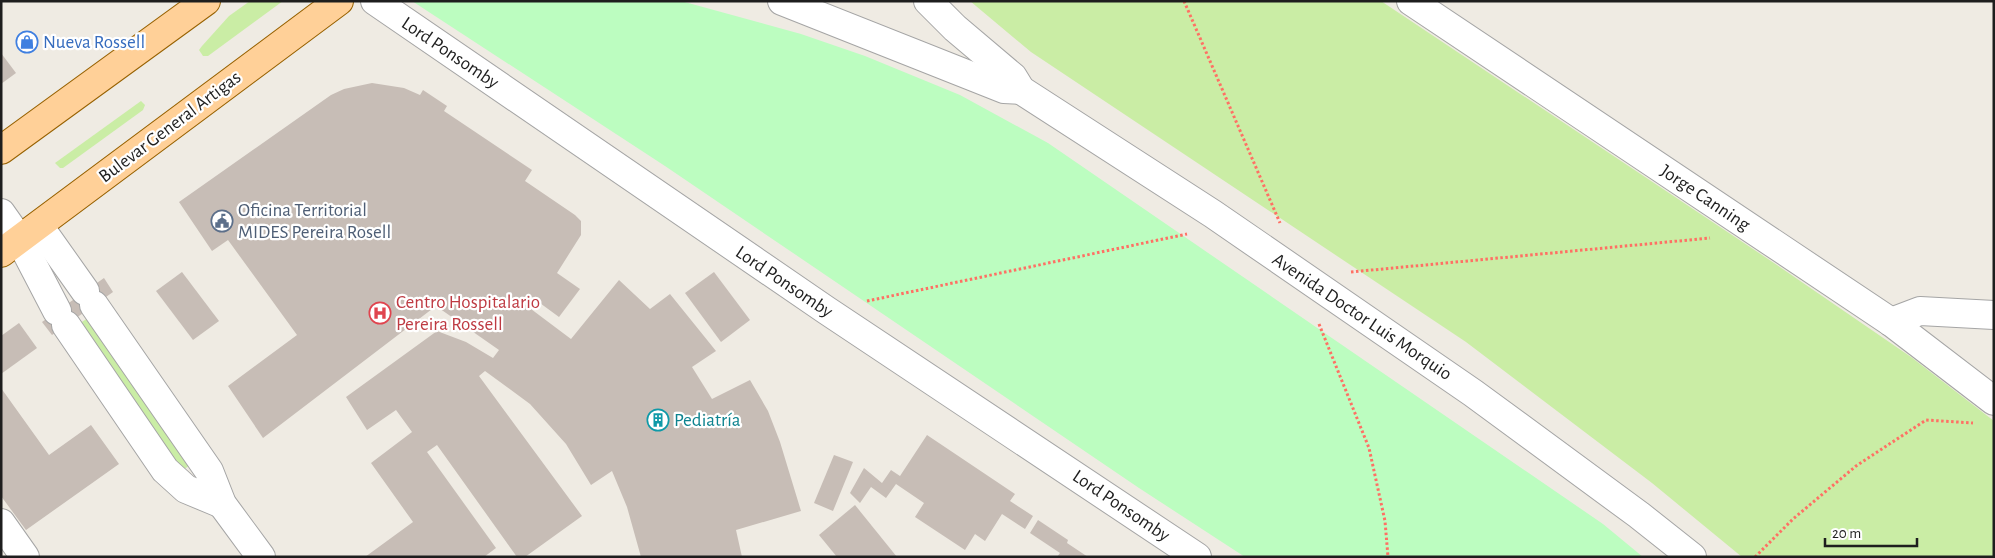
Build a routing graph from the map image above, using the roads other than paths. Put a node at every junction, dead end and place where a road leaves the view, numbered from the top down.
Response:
1 (206, 1) edge
2 (339, 1) edge
3 (375, 1) edge
4 (782, 1) edge
5 (928, 1) edge
6 (1411, 1) edge
7 (1022, 90) junction
8 (1, 150) edge
9 (1, 213) edge
10 (20, 240) edge
11 (1994, 315) edge
12 (1891, 322) junction
13 (1994, 401) edge
14 (222, 504) junction
15 (1, 523) edge
16 (26, 557) edge
17 (261, 557) edge
18 (1197, 557) edge
19 (1692, 557) edge

1 - 8 main road
2 - 10 main road, Bulevar General Artigas
3 - 18 street, Lord Ponsomby
4 - 7 street, Avenida Doctor Luis Morquio
5 - 7 street, Avenida Doctor Luis Morquio
6 - 12 street, Jorge Canning
7 - 19 street, Avenida Doctor Luis Morquio
9 - 10 street
10 - 14 street
10 - 14 street
11 - 12 street
12 - 13 street, Jorge Canning
14 - 17 street
15 - 16 street

